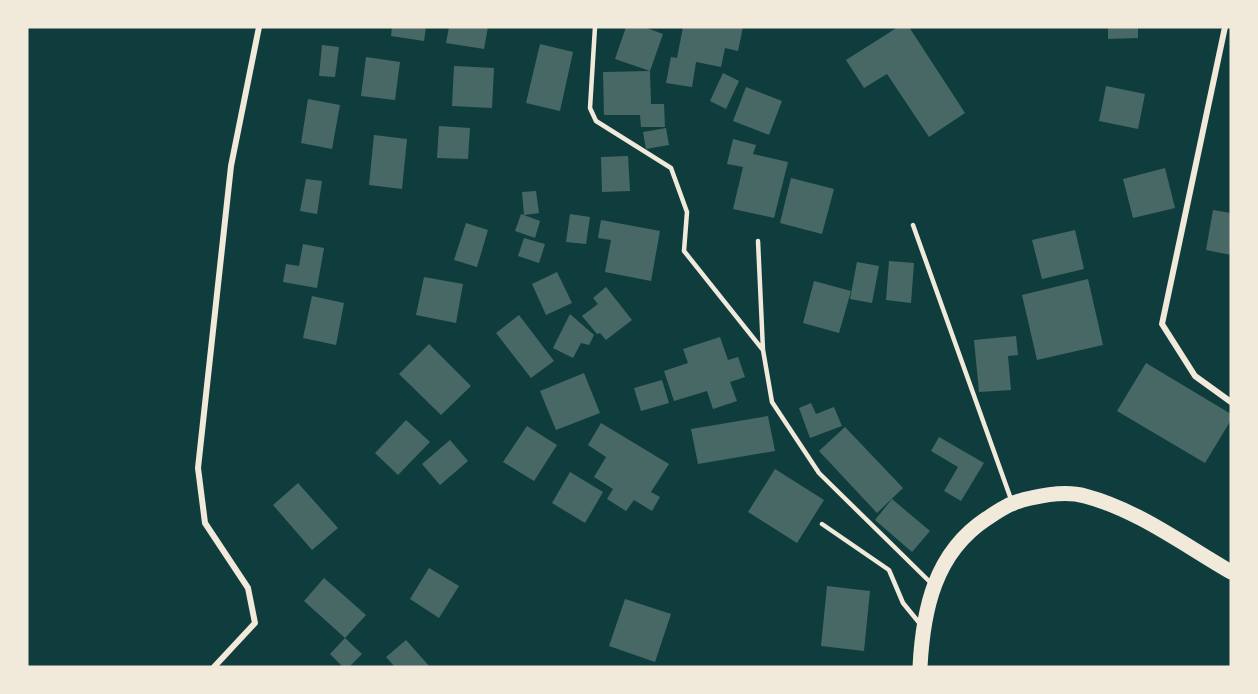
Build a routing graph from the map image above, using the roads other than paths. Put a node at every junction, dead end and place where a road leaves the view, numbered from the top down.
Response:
1 (259, 27) edge
2 (595, 27) edge
3 (1225, 27) edge
4 (912, 225) dead end
5 (758, 241) dead end
6 (763, 350) junction
7 (1231, 402) edge
8 (1012, 502) junction
9 (822, 524) dead end
10 (1231, 572) edge
11 (934, 585) junction
12 (923, 628) junction
13 (214, 667) edge
14 (920, 667) edge

1 - 13 street
2 - 6 lane
3 - 7 street
4 - 8 lane
5 - 6 lane
6 - 11 lane
8 - 10 main road
8 - 11 main road
9 - 12 lane
11 - 12 main road
12 - 14 main road

